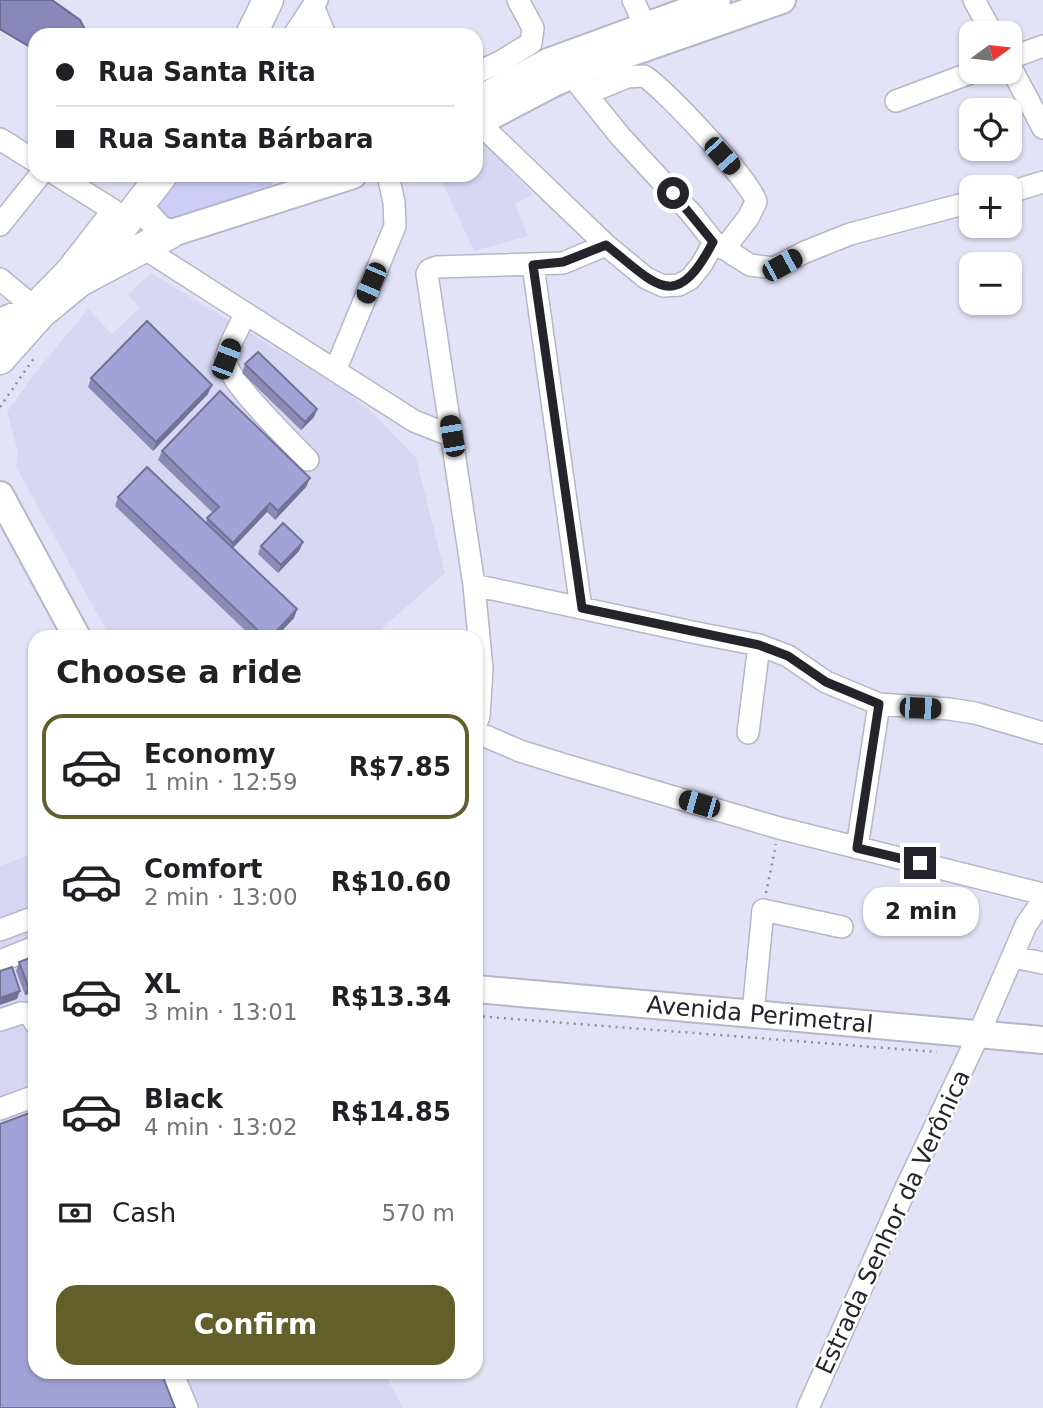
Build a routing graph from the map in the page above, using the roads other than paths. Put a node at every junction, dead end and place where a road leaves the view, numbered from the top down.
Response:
1 (268, 0) edge
2 (518, 0) edge
3 (633, 0) edge
4 (717, 0) edge
5 (782, 0) edge
6 (974, 0) edge
7 (315, 4) edge
8 (985, 21) edge
9 (645, 25) junction
10 (254, 28) edge
11 (299, 28) edge
12 (323, 28) edge
13 (1043, 46) edge
14 (1022, 54) edge
15 (483, 70) edge
16 (959, 77) edge
17 (1020, 84) edge
18 (579, 85) junction
19 (896, 101) dead end
20 (483, 111) edge
21 (483, 114) edge
22 (483, 122) edge
23 (1043, 128) edge
24 (0, 139) edge
25 (28, 157) edge
26 (34, 182) edge
27 (70, 182) edge
28 (155, 182) edge
29 (308, 182) edge
30 (390, 182) edge
31 (1043, 182) edge
32 (283, 186) edge
33 (1022, 188) edge
34 (959, 205) edge
35 (126, 212) junction
36 (0, 225) edge
37 (169, 234) junction
38 (606, 245) junction
39 (719, 245) junction
40 (142, 247) junction
41 (533, 265) junction
42 (0, 279) edge
43 (80, 281) junction
44 (246, 314) junction
45 (28, 326) edge
46 (0, 359) edge
47 (335, 371) junction
48 (0, 379) edge
49 (452, 436) junction
50 (308, 460) dead end
51 (2, 500) edge
52 (474, 585) junction
53 (582, 608) junction
54 (73, 630) edge
55 (478, 630) edge
56 (759, 645) junction
57 (879, 704) junction
58 (748, 733) dead end
59 (1043, 733) edge
60 (483, 735) edge
61 (857, 848) junction
62 (1043, 897) edge
63 (28, 920) edge
64 (842, 927) dead end
65 (1, 930) edge
66 (28, 950) edge
67 (1012, 957) junction
68 (6, 959) edge
69 (1043, 964) edge
70 (483, 990) edge
71 (753, 1013) junction
72 (28, 1014) edge
73 (0, 1020) edge
74 (1043, 1040) edge
75 (974, 1045) junction
76 (28, 1099) edge
77 (0, 1109) edge
78 (175, 1379) edge
79 (187, 1408) edge
80 (808, 1408) edge

1 - 10 highway
2 - 15 street
3 - 9 street
4 - 9 main road
5 - 18 main road
6 - 8 street
7 - 11 street
7 - 12 street
9 - 20 main road
13 - 14 street
16 - 19 street
17 - 23 street
18 - 21 main road
18 - 39 street
18 - 39 street
22 - 38 street
24 - 25 street
26 - 36 street
27 - 35 street
28 - 35 highway
29 - 32 main road
30 - 47 street
31 - 33 street
32 - 37 main road
34 - 39 street
35 - 37 main road
35 - 43 highway
35 - 45 street
37 - 40 highway
38 - 39 street
38 - 41 street
40 - 43 highway
40 - 44 street
41 - 49 street
41 - 53 street
42 - 45 street
43 - 45 highway
44 - 47 street
44 - 50 street
45 - 46 highway
45 - 48 highway
47 - 49 street
49 - 52 street
51 - 54 main road
52 - 53 street
52 - 55 street
53 - 56 street
56 - 57 street
56 - 58 street
57 - 59 street
57 - 61 street
60 - 61 street
61 - 62 street
62 - 67 street, Estrada Senhor da Verônica
63 - 65 street
64 - 71 street
65 - 68 street
66 - 68 street
67 - 69 street
67 - 75 street, Estrada Senhor da Verônica
70 - 71 main road, Avenida Perimetral
71 - 75 main road, Avenida Perimetral
72 - 73 street
74 - 75 main road, Avenida Perimetral
75 - 80 street, Estrada Senhor da Verônica
76 - 77 street
78 - 79 street

